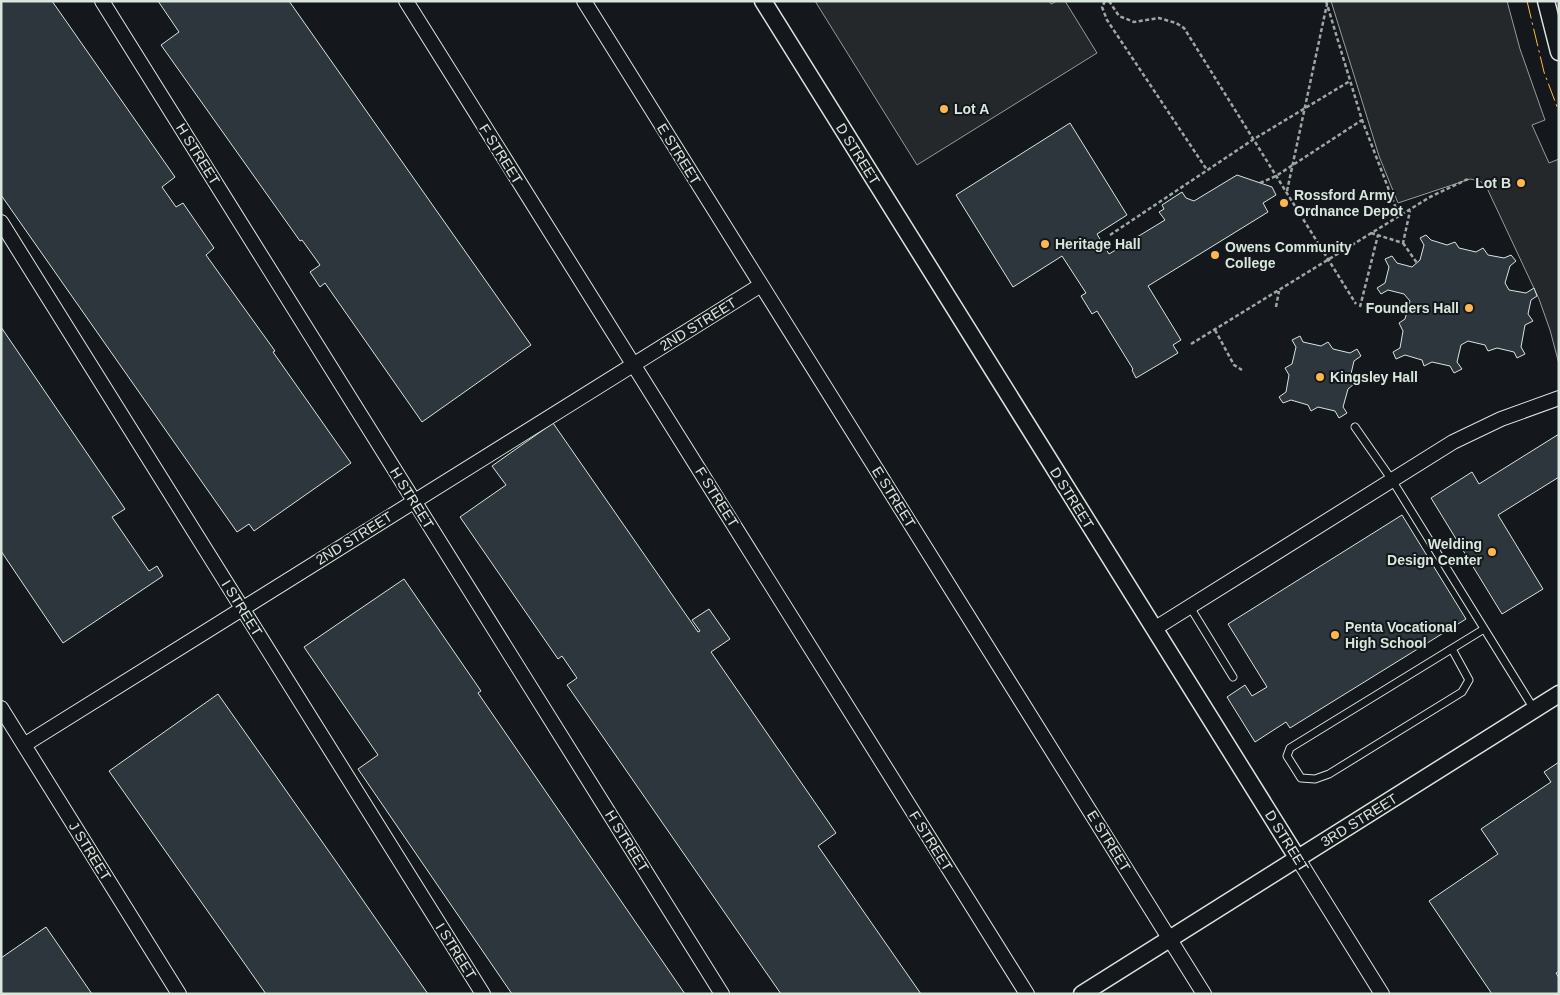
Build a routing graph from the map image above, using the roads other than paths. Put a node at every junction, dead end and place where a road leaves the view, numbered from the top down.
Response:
1 (102, 1) edge
2 (406, 1) edge
3 (584, 1) edge
4 (763, 1) edge
5 (1546, 1) edge
6 (1559, 52) edge
7 (1, 222) edge
8 (761, 285) junction
9 (634, 364) junction
10 (1559, 398) edge
11 (1355, 426) dead end
12 (1392, 480) junction
13 (414, 501) junction
14 (1190, 606) junction
15 (242, 608) junction
16 (1154, 629) junction
17 (1484, 629) junction
18 (1452, 649) junction
19 (1233, 677) dead end
20 (1559, 694) edge
21 (1, 708) edge
22 (1534, 710) junction
23 (24, 745) junction
24 (1298, 858) junction
25 (1170, 939) junction
26 (179, 994) edge
27 (483, 994) edge
28 (722, 994) edge
29 (1026, 994) edge
30 (1082, 994) edge
31 (1204, 994) edge
32 (1382, 994) edge

1 - 13 street, H STREET
2 - 9 street, F STREET
3 - 8 street, E STREET
4 - 16 street, D STREET
5 - 6 street
7 - 15 street, I STREET
8 - 9 street, 2ND STREET
8 - 25 street, E STREET
9 - 13 street, 2ND STREET
9 - 29 street, F STREET
10 - 12 street
11 - 12 lane
12 - 14 street
12 - 17 lane
13 - 15 street, 2ND STREET
13 - 28 street, H STREET
14 - 16 street
14 - 19 lane
15 - 23 street, 2ND STREET
15 - 27 street, I STREET
16 - 24 street, D STREET
17 - 18 lane
17 - 22 lane
18 - 18 lane
20 - 22 street, 3RD STREET
21 - 23 street, J STREET
22 - 24 street, 3RD STREET
23 - 26 street, J STREET
24 - 25 street, 3RD STREET
24 - 32 street, D STREET
25 - 30 street, 3RD STREET
25 - 31 street, E STREET

